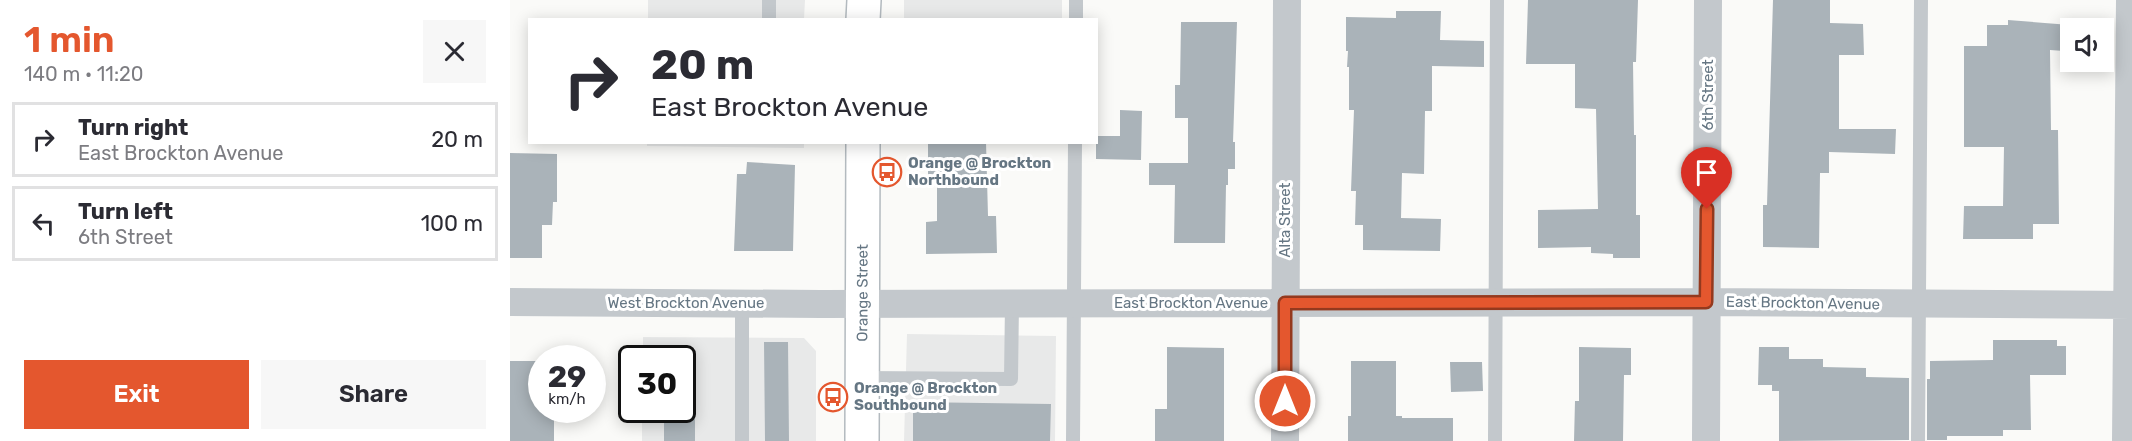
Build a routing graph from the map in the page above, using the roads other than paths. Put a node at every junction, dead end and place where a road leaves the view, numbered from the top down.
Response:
1 (769, 0) edge
2 (864, 0) edge
3 (1076, 0) edge
4 (1287, 0) edge
5 (1497, 0) edge
6 (1708, 0) edge
7 (1921, 0) edge
8 (2130, 0) edge
9 (769, 18) edge
10 (863, 18) edge
11 (1076, 18) edge
12 (863, 144) edge
13 (1075, 144) edge
14 (510, 302) edge
15 (1495, 302) junction
16 (1706, 302) junction
17 (742, 303) junction
18 (862, 303) junction
19 (1012, 303) junction
20 (1074, 303) junction
21 (1285, 303) junction
22 (1918, 304) junction
23 (2129, 305) edge
24 (862, 378) junction
25 (742, 441) edge
26 (862, 441) edge
27 (1073, 441) edge
28 (1285, 441) edge
29 (1495, 441) edge
30 (1706, 441) edge
31 (1918, 441) edge
32 (2126, 441) edge

1 - 9 lane
2 - 10 main road
3 - 11 lane
4 - 21 street, Alta Street
5 - 15 lane
6 - 16 street, 6th Street
7 - 22 lane
8 - 23 street
12 - 18 main road, Orange Street
13 - 20 lane
14 - 17 street, West Brockton Avenue
15 - 16 street, East Brockton Avenue
15 - 21 street, East Brockton Avenue
15 - 29 lane
16 - 22 street, East Brockton Avenue
16 - 30 street, 6th Street
17 - 18 street, West Brockton Avenue
17 - 25 lane
18 - 19 street, East Brockton Avenue
18 - 24 main road, Orange Street
19 - 20 street, East Brockton Avenue
19 - 24 lane
20 - 21 street, East Brockton Avenue
20 - 27 lane
21 - 28 street, Alta Street
22 - 23 street, East Brockton Avenue
22 - 31 lane
23 - 32 street
24 - 26 main road, Orange Street

